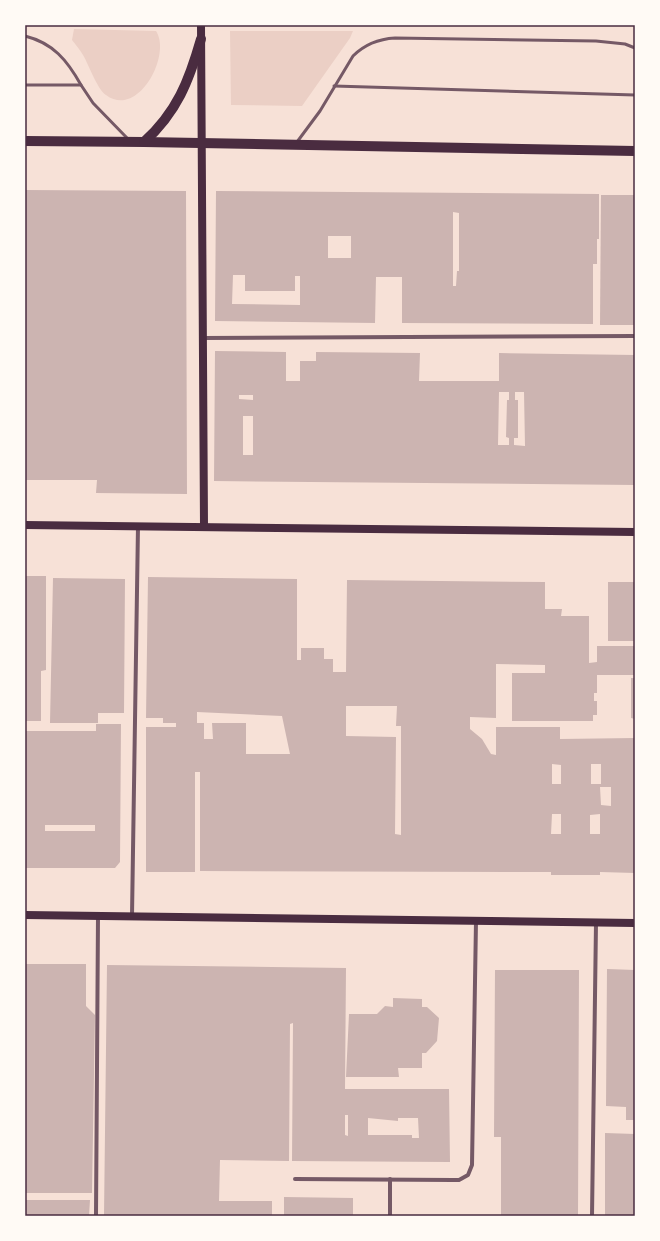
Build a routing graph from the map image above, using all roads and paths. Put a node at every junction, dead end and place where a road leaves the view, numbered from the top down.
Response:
1 (201, 25) edge
2 (25, 36) edge
3 (201, 39) junction
4 (635, 48) edge
5 (25, 85) edge
6 (81, 85) junction
7 (334, 86) junction
8 (635, 95) edge
9 (25, 141) edge
10 (131, 142) junction
11 (144, 142) junction
12 (201, 143) junction
13 (295, 145) junction
14 (635, 151) edge
15 (635, 336) edge
16 (203, 338) junction
17 (25, 525) edge
18 (138, 526) junction
19 (204, 526) junction
20 (635, 532) edge
21 (25, 915) edge
22 (98, 916) junction
23 (132, 917) junction
24 (476, 921) junction
25 (596, 923) junction
26 (635, 923) edge
27 (295, 1179) dead end
28 (390, 1179) junction
29 (96, 1216) edge
30 (390, 1216) edge
31 (592, 1216) edge

1 - 3 main road
2 - 6 lane
3 - 11 main road
3 - 12 main road
4 - 7 lane
5 - 6 lane
6 - 10 lane
7 - 8 lane
7 - 13 lane
9 - 10 main road
10 - 11 main road
11 - 12 main road
12 - 13 main road
12 - 16 main road
13 - 14 main road
15 - 16 street
16 - 19 main road
17 - 18 main road
18 - 19 main road
18 - 23 street
19 - 20 main road
21 - 22 main road
22 - 23 main road
22 - 29 street
23 - 24 main road
24 - 25 main road
24 - 28 street
25 - 26 main road
25 - 31 street
27 - 28 street
28 - 30 street

